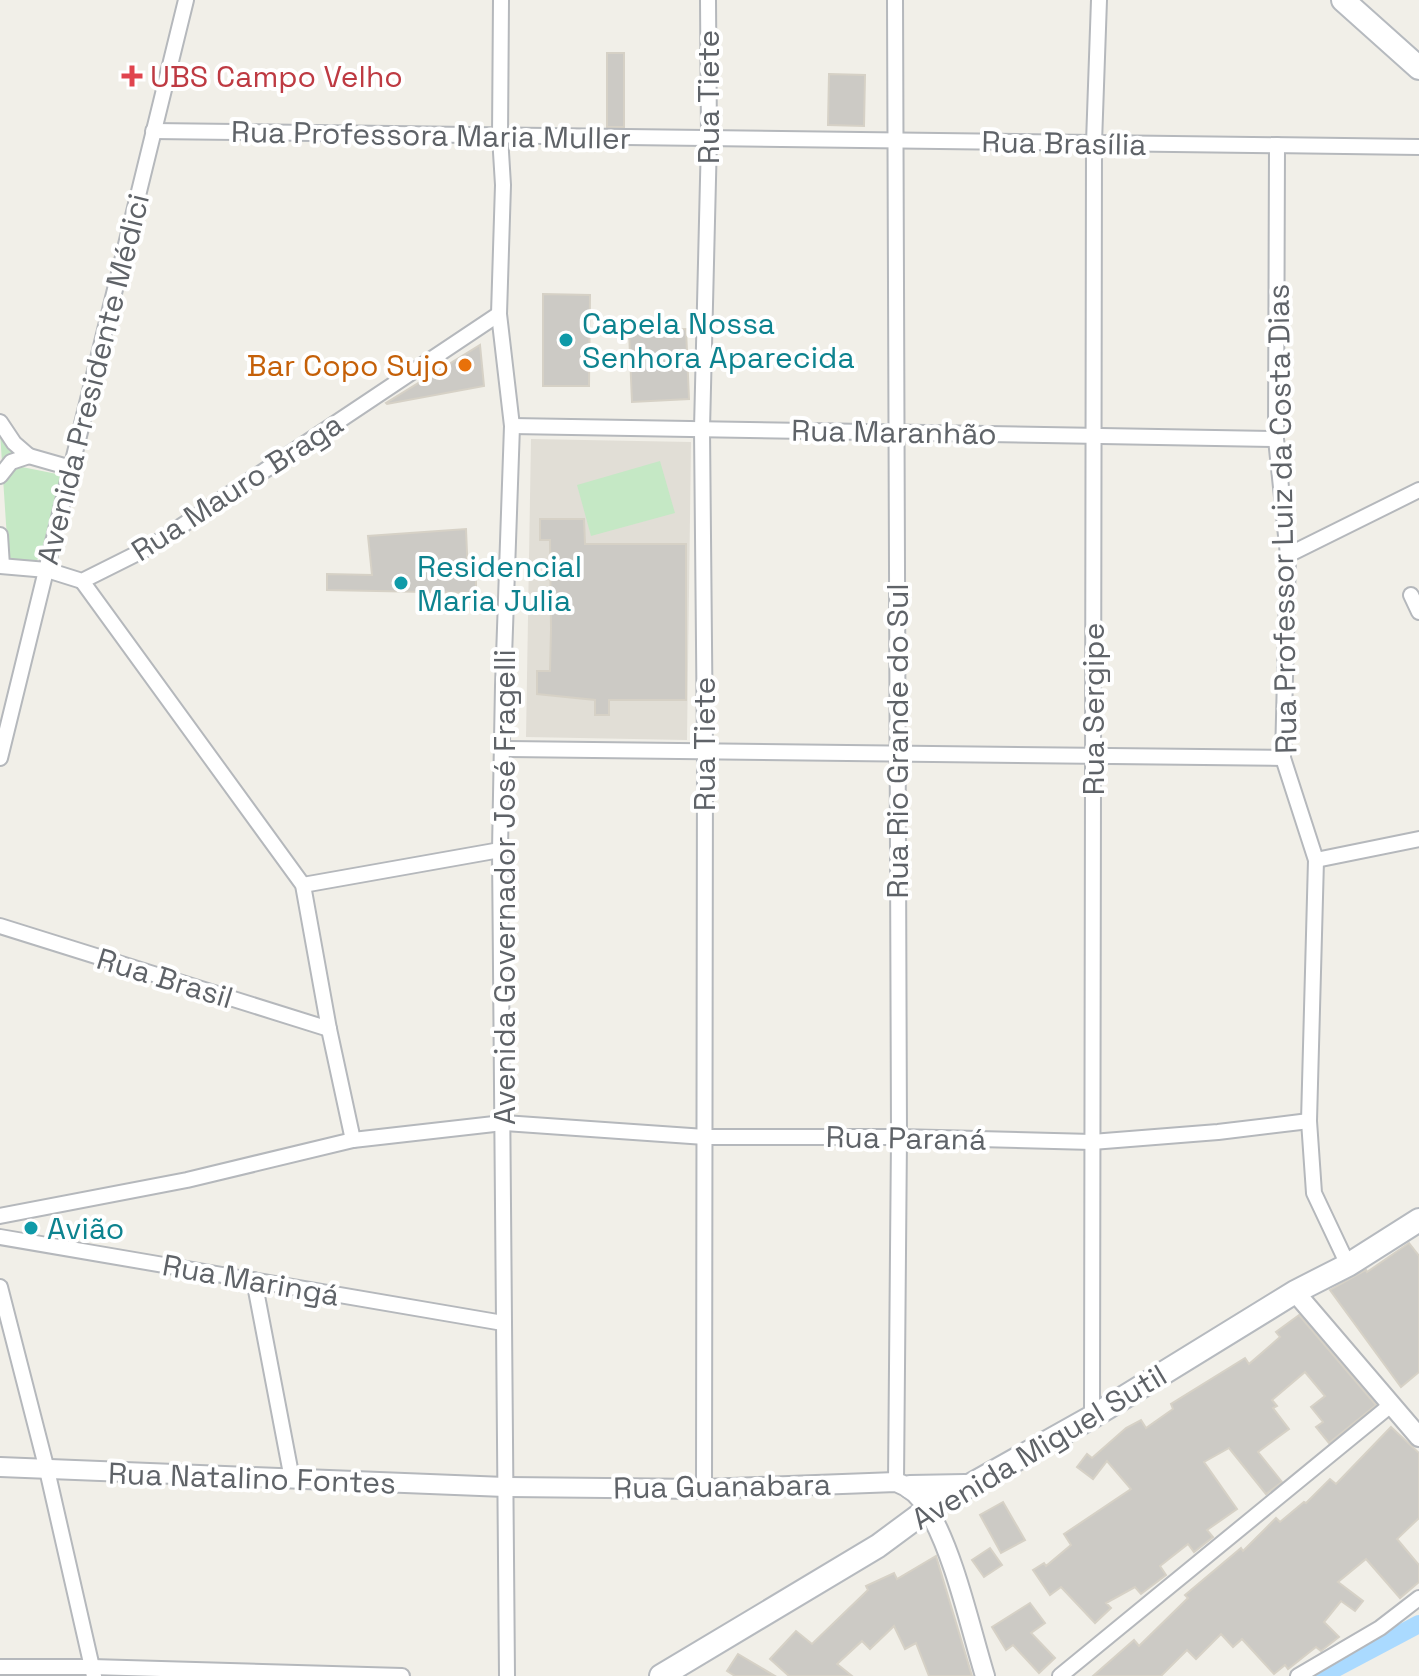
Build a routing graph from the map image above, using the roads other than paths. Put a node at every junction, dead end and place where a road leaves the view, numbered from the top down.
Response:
1 (186, 0) edge
2 (501, 0) edge
3 (708, 0) edge
4 (895, 0) edge
5 (1099, 0) edge
6 (1343, 0) edge
7 (1419, 68) edge
8 (153, 131) junction
9 (500, 136) junction
10 (709, 138) junction
11 (895, 141) junction
12 (1094, 143) junction
13 (1277, 145) junction
14 (1419, 147) edge
15 (499, 314) junction
16 (0, 422) edge
17 (512, 426) junction
18 (702, 429) junction
19 (896, 432) junction
20 (1094, 436) junction
21 (1276, 439) junction
22 (29, 456) junction
23 (71, 468) junction
24 (0, 476) edge
25 (1419, 490) edge
26 (0, 535) edge
27 (1288, 555) junction
28 (1, 566) edge
29 (47, 570) junction
30 (82, 581) junction
31 (1411, 595) dead end
32 (1419, 612) edge
33 (504, 749) junction
34 (705, 751) junction
35 (896, 753) junction
36 (1093, 755) junction
37 (0, 758) edge
38 (1283, 758) junction
39 (1419, 839) edge
40 (500, 850) junction
41 (1316, 860) junction
42 (303, 885) junction
43 (0, 926) edge
44 (329, 1029) junction
45 (1309, 1121) junction
46 (503, 1123) junction
47 (705, 1137) junction
48 (899, 1137) junction
49 (353, 1140) junction
50 (1092, 1142) junction
51 (0, 1216) edge
52 (1419, 1220) edge
53 (0, 1237) edge
54 (1348, 1265) junction
55 (254, 1280) junction
56 (0, 1287) edge
57 (1295, 1292) junction
58 (503, 1323) junction
59 (1392, 1404) junction
60 (1092, 1417) junction
61 (1419, 1437) edge
62 (0, 1467) edge
63 (47, 1470) junction
64 (292, 1479) junction
65 (903, 1484) junction
66 (971, 1486) junction
67 (505, 1487) junction
68 (704, 1489) junction
69 (928, 1509) junction
70 (1419, 1598) edge
71 (0, 1667) edge
72 (93, 1671) edge
73 (402, 1676) edge
74 (507, 1676) edge
75 (661, 1676) edge
76 (985, 1676) edge
77 (1060, 1676) edge
78 (1298, 1676) edge

1 - 8 street, Avenida Presidente Médici
2 - 9 street, Avenida Governador José Fragelli
3 - 10 street, Rua Tiete
4 - 11 street, Rua Rio Grande do Sul
5 - 12 street, Rua Sergipe
6 - 7 main road
8 - 9 street, Rua Professora Maria Muller
8 - 23 street, Avenida Presidente Médici
9 - 10 street, Rua Professora Maria Muller
9 - 15 street, Avenida Governador José Fragelli
10 - 11 street, Rua Brasília
10 - 18 street, Rua Tiete
11 - 12 street, Rua Brasília
11 - 19 street, Rua Rio Grande do Sul
12 - 13 street, Rua Brasília
12 - 20 street, Rua Sergipe
13 - 14 street, Rua Brasília
13 - 21 street, Rua Professor Luiz da Costa Dias
15 - 17 street, Avenida Governador José Fragelli
15 - 30 street, Rua Mauro Braga
16 - 22 street
17 - 18 street, Rua Maranhão
17 - 33 street, Avenida Governador José Fragelli
18 - 19 street, Rua Maranhão
18 - 34 street, Rua Tiete
19 - 20 street, Rua Maranhão
19 - 35 street, Rua Rio Grande do Sul
20 - 21 street, Rua Maranhão
20 - 36 street, Rua Sergipe
21 - 27 street, Rua Professor Luiz da Costa Dias
22 - 23 street
22 - 24 street
23 - 29 street, Avenida Presidente Médici
25 - 27 street
26 - 28 street
27 - 38 street, Rua Professor Luiz da Costa Dias
28 - 29 street
29 - 30 street
29 - 37 street, Avenida Presidente Médici
30 - 42 street
31 - 32 street
33 - 34 street
33 - 40 street, Avenida Governador José Fragelli
34 - 35 street
34 - 47 street, Rua Tiete
35 - 36 street
35 - 48 street, Rua Rio Grande do Sul
36 - 38 street
36 - 50 street, Rua Sergipe
38 - 41 street, Rua Professor Luiz da Costa Dias
39 - 41 street
40 - 42 street
40 - 46 street, Avenida Governador José Fragelli
41 - 45 street, Rua Professor Luiz da Costa Dias
42 - 44 street
43 - 44 street, Rua Brasil
44 - 49 street
45 - 50 street, Rua Paraná
45 - 54 street, Rua Professor Luiz da Costa Dias
46 - 47 street, Rua Paraná
46 - 49 street, Rua Paraná
46 - 58 street, Avenida Governador José Fragelli
47 - 48 street, Rua Paraná
47 - 68 street, Rua Tiete
48 - 50 street, Rua Paraná
48 - 65 street, Rua Rio Grande do Sul
49 - 51 street, Rua Paraná
50 - 60 street, Rua Sergipe
52 - 54 main road, Avenida Miguel Sutil
53 - 55 street, Rua Maringá
54 - 57 main road, Avenida Miguel Sutil
55 - 58 street, Rua Maringá
55 - 64 street
56 - 63 street
57 - 59 street
57 - 60 main road, Avenida Miguel Sutil
58 - 67 street, Avenida Governador José Fragelli
59 - 61 street
59 - 77 street
60 - 66 main road, Avenida Miguel Sutil
62 - 63 street, Rua Natalino Fontes
63 - 64 street, Rua Natalino Fontes
63 - 72 street
64 - 67 street, Rua Natalino Fontes
65 - 66 main road
65 - 68 street, Rua Guanabara
65 - 69 street
66 - 69 main road, Avenida Miguel Sutil
67 - 68 street, Rua Guanabara
67 - 74 street, Avenida Governador José Fragelli
69 - 75 main road, Avenida Miguel Sutil
69 - 76 street
70 - 78 street
71 - 72 street
72 - 73 street

